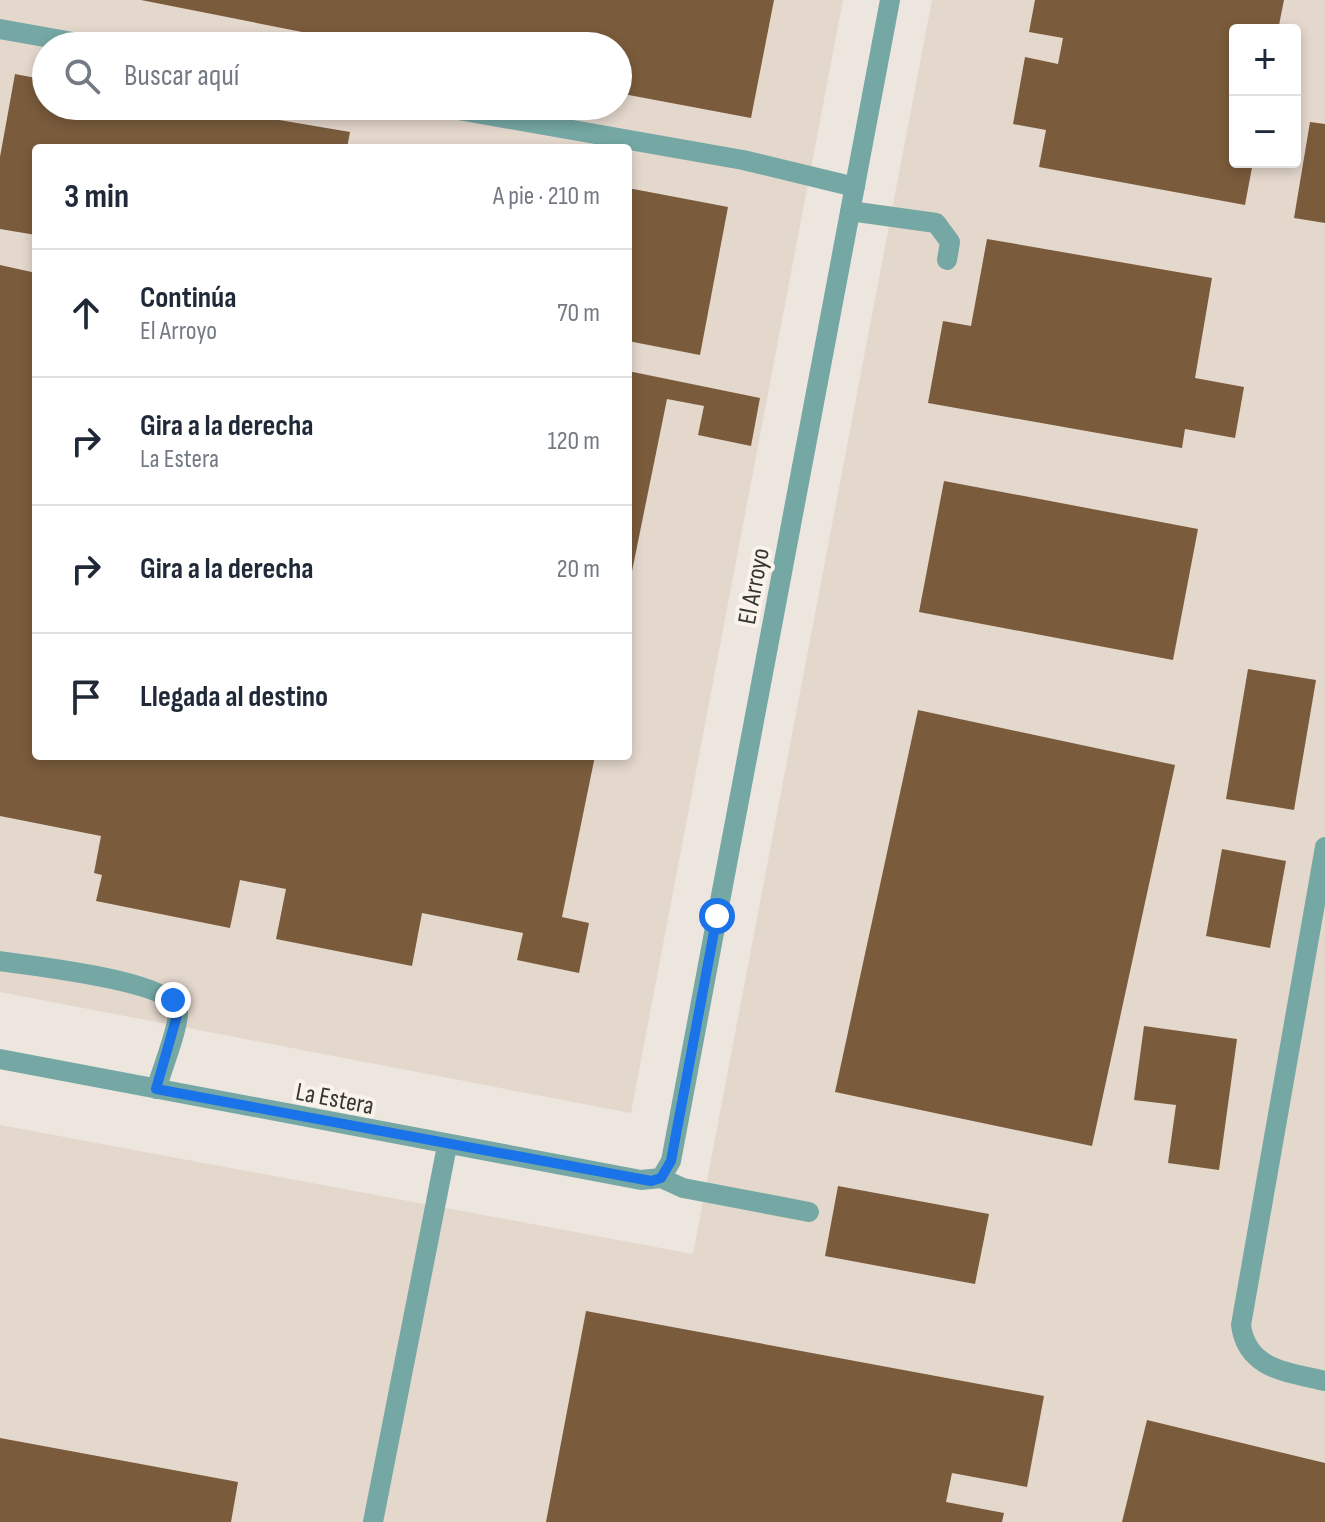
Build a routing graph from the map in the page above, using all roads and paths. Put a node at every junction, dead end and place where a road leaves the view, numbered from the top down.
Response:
1 (890, 0) edge
2 (0, 29) edge
3 (32, 35) edge
4 (516, 120) edge
5 (855, 187) junction
6 (850, 211) junction
7 (947, 260) dead end
8 (1325, 847) edge
9 (0, 961) edge
10 (0, 1059) edge
11 (156, 1089) junction
12 (447, 1146) junction
13 (661, 1178) junction
14 (809, 1212) dead end
15 (1325, 1381) edge
16 (373, 1522) edge

1 - 5 street, El Arroyo
2 - 3 street
4 - 5 street
5 - 6 street, El Arroyo
6 - 7 street
6 - 13 street, El Arroyo
8 - 15 street
9 - 11 street
10 - 11 street, La Estera
11 - 12 street, La Estera
12 - 13 street, La Estera
12 - 16 street
13 - 14 street, La Estera

